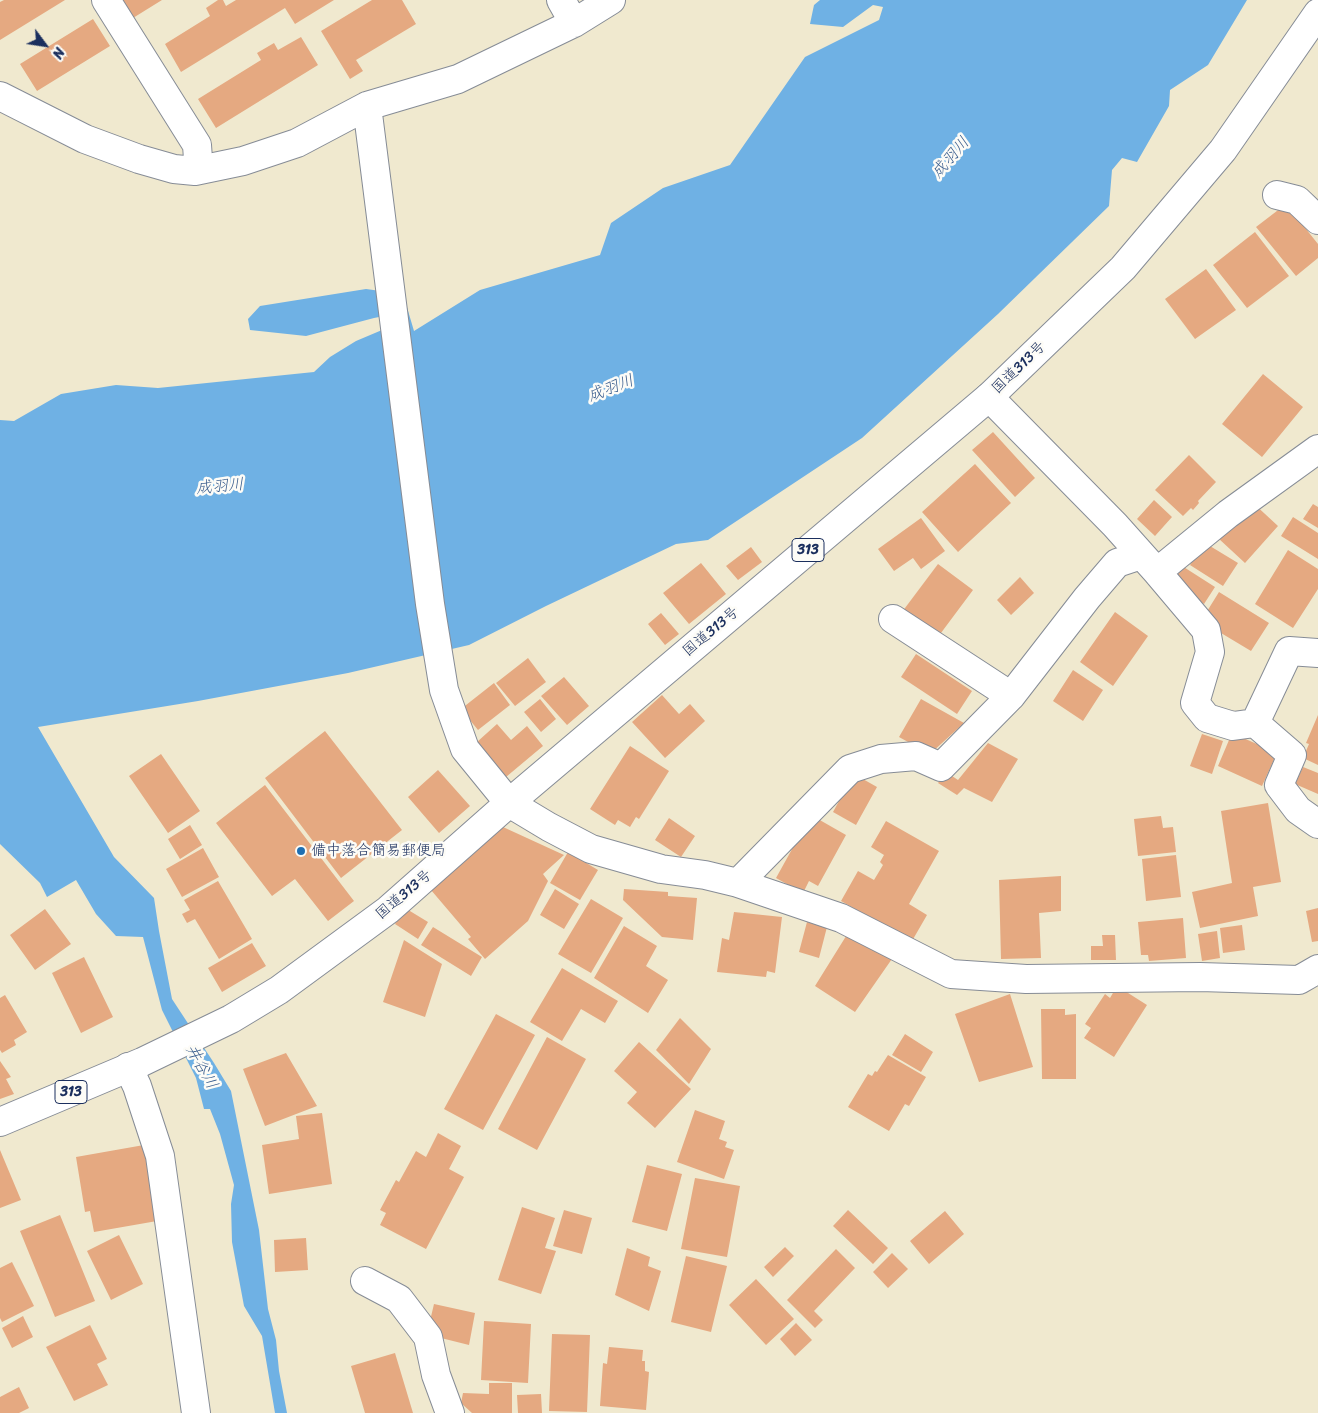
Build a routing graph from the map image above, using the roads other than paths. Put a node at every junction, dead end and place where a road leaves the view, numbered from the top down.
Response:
1 (106, 0) edge
2 (611, 0) edge
3 (568, 12) edge
4 (1318, 13) edge
5 (0, 96) edge
6 (368, 119) junction
7 (195, 171) junction
8 (1277, 195) dead end
9 (1318, 220) edge
10 (989, 396) junction
11 (1318, 449) edge
12 (1149, 563) junction
13 (893, 619) dead end
14 (1318, 653) edge
15 (1012, 696) junction
16 (1255, 724) junction
17 (509, 803) junction
18 (1318, 824) edge
19 (738, 882) junction
20 (1318, 969) edge
21 (135, 1064) junction
22 (0, 1122) edge
23 (365, 1281) dead end
24 (196, 1413) edge
25 (450, 1413) edge

1 - 7 main road
2 - 3 main road
3 - 6 main road
4 - 10 main road, 国道313号 / 313
5 - 7 main road
6 - 7 main road
6 - 17 main road
8 - 9 main road
10 - 12 main road
10 - 17 main road, 国道313号 / 313
11 - 12 main road
12 - 15 main road
12 - 16 main road
13 - 15 main road
14 - 16 main road
15 - 19 main road
16 - 18 main road
17 - 19 main road
17 - 21 main road, 国道313号 / 313
19 - 20 main road
21 - 22 main road, 国道313号 / 313
21 - 24 main road
23 - 25 main road

